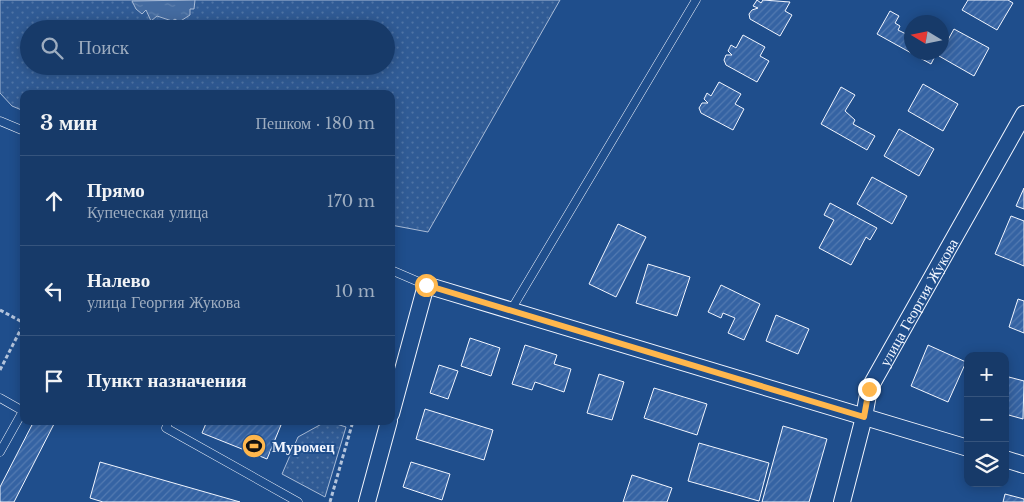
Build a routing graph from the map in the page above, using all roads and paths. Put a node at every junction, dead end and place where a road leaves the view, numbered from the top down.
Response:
1 (696, 0) edge
2 (1023, 118) edge
3 (0, 121) edge
4 (20, 129) edge
5 (395, 272) edge
6 (426, 285) junction
7 (0, 310) edge
8 (511, 310) junction
9 (20, 321) edge
10 (20, 331) edge
11 (0, 370) edge
12 (0, 398) edge
13 (395, 399) edge
14 (20, 409) edge
15 (864, 417) junction
16 (20, 418) edge
17 (167, 425) edge
18 (352, 425) edge
19 (388, 425) edge
20 (964, 447) edge
21 (0, 452) edge
22 (1009, 460) edge
23 (1024, 465) edge
24 (298, 502) edge
25 (330, 502) edge
26 (367, 502) edge
27 (842, 502) edge

1 - 8 lane
2 - 15 street, улица Георгия Жукова
3 - 4 lane
5 - 6 lane
6 - 8 street
6 - 13 street
7 - 9 path
8 - 15 street
10 - 11 path
12 - 14 lane
15 - 20 street
15 - 27 street, улица Георгия Жукова
16 - 21 lane
17 - 24 lane
18 - 25 path
19 - 26 street
22 - 23 street

